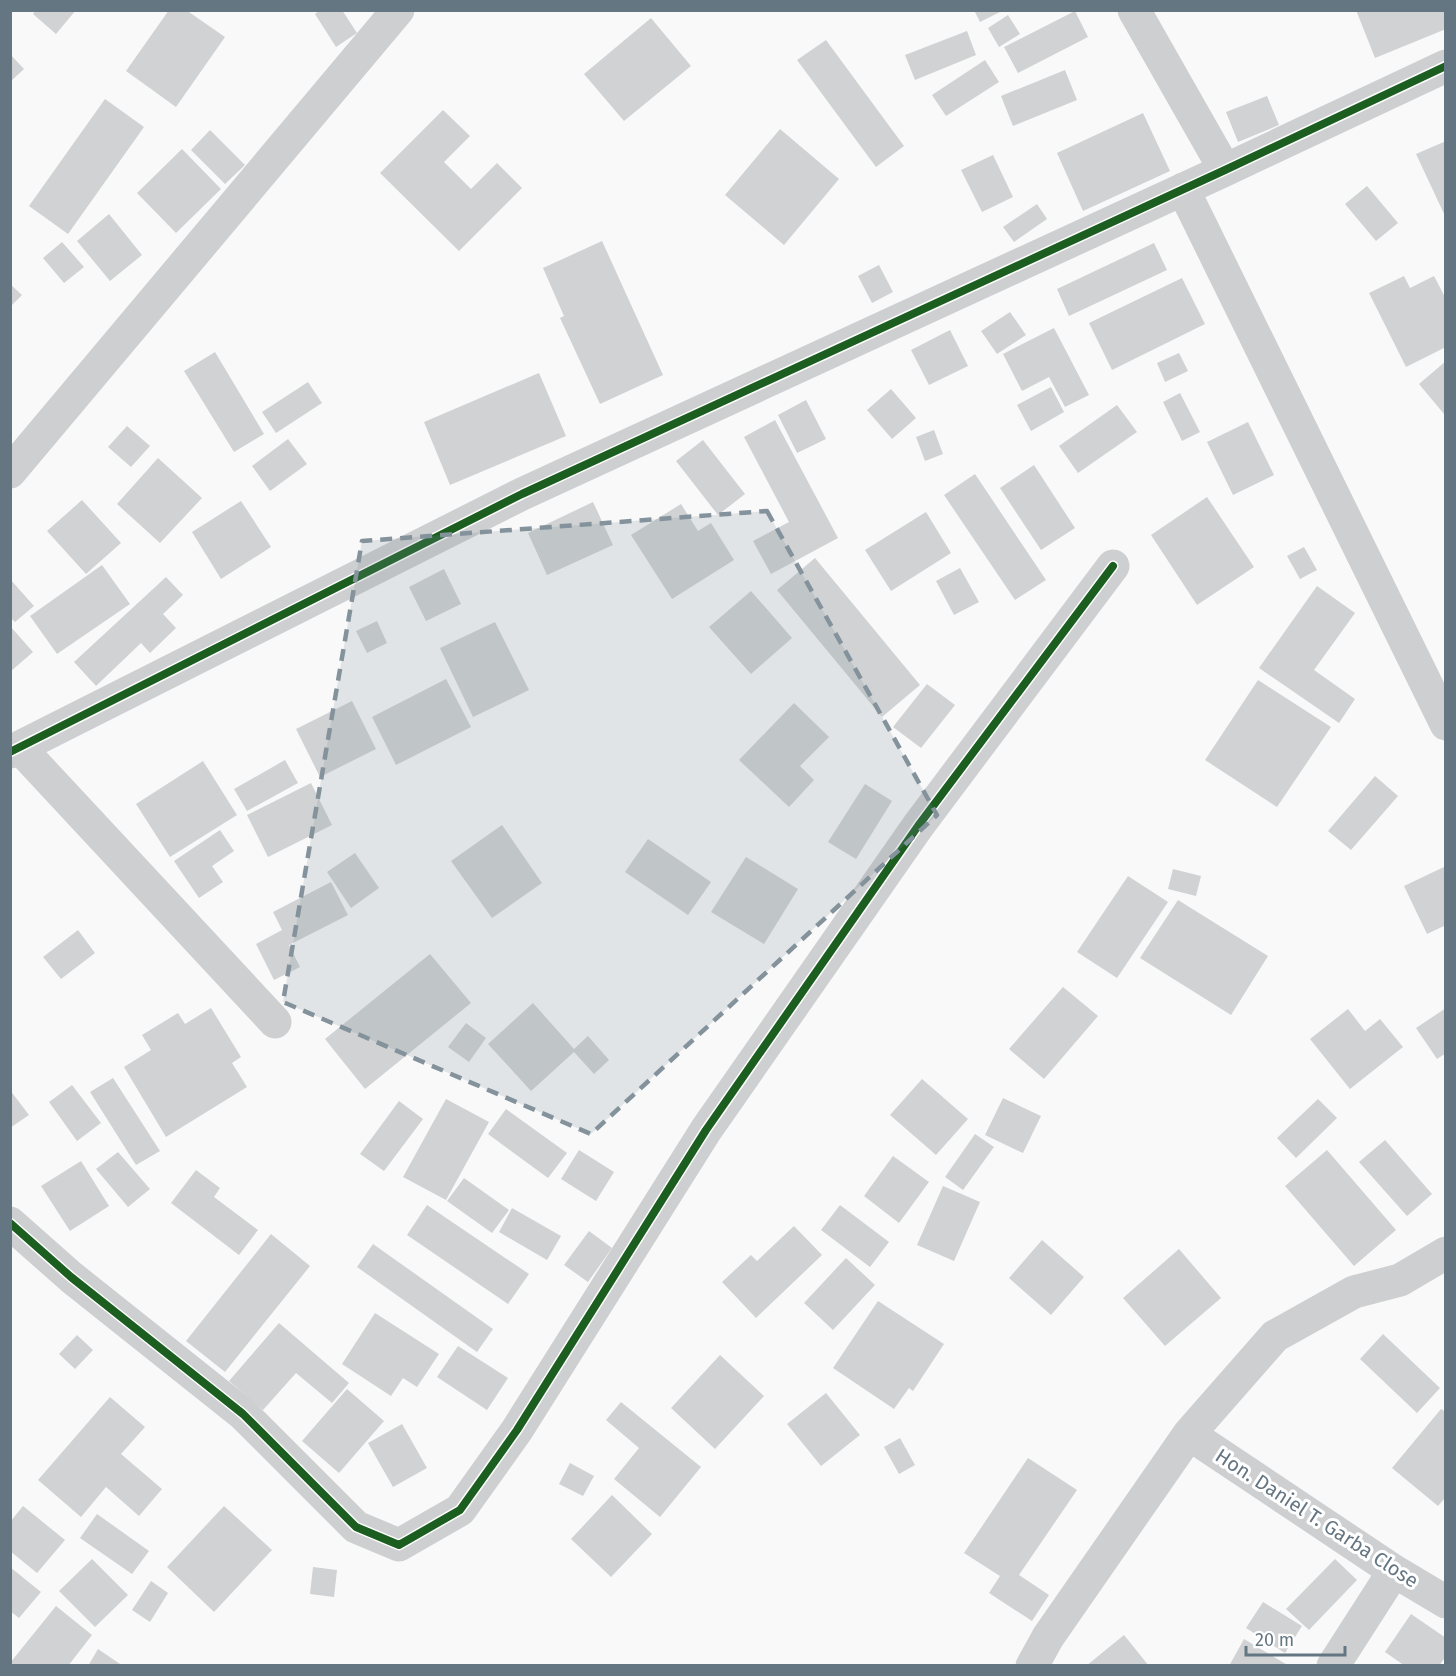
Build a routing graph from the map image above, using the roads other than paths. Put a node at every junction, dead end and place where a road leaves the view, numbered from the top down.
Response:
1 (398, 10) edge
2 (1134, 10) edge
3 (1446, 66) edge
4 (1225, 170) junction
5 (1183, 189) junction
6 (10, 472) edge
7 (1113, 566) dead end
8 (1446, 724) edge
9 (15, 750) edge
10 (275, 1022) dead end
11 (10, 1223) edge
12 (1446, 1253) edge
13 (1189, 1434) junction
14 (1394, 1571) junction
15 (1446, 1602) edge
16 (1032, 1665) edge
17 (1333, 1665) edge

1 - 6 street
2 - 4 street
3 - 4 street
4 - 5 street
5 - 8 street
5 - 9 street
7 - 11 street
9 - 10 street
12 - 13 street
13 - 14 street, Hon. Daniel T. Garba Close
13 - 16 street
14 - 15 street, Hon. Daniel T. Garba Close
14 - 17 street

